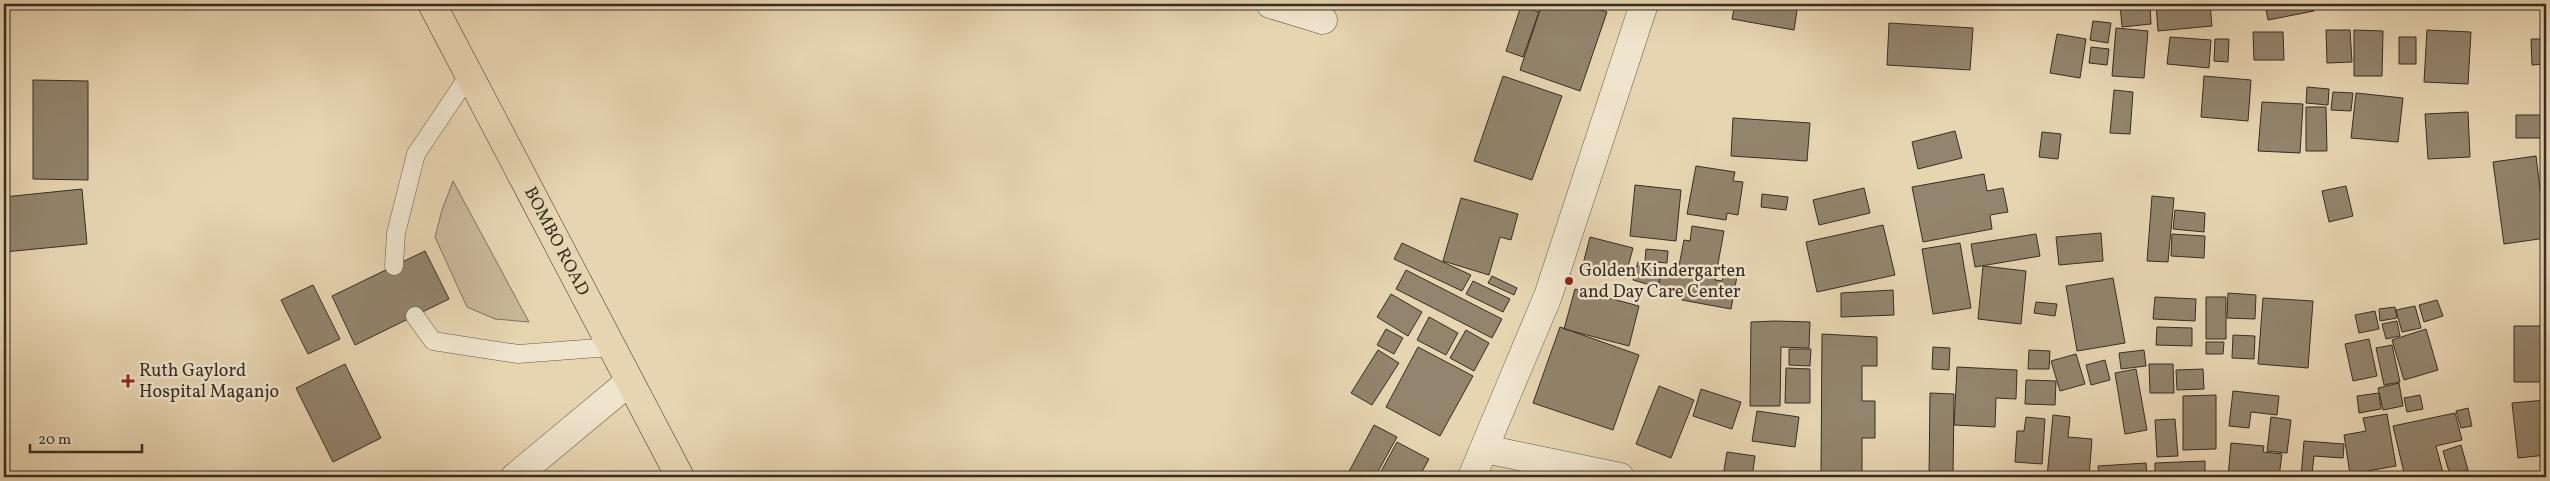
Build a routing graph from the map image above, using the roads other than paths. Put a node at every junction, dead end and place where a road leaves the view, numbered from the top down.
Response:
1 (432, 4) edge
2 (1270, 4) edge
3 (1644, 4) edge
4 (1323, 20) dead end
5 (469, 76) junction
6 (394, 266) dead end
7 (415, 316) dead end
8 (611, 347) junction
9 (629, 382) junction
10 (1485, 449) junction
11 (515, 477) edge
12 (680, 477) edge
13 (1472, 477) edge
14 (1620, 477) edge

1 - 5 main road, BOMBO ROAD
2 - 4 street
3 - 10 street
5 - 6 lane
5 - 8 main road, BOMBO ROAD
7 - 8 lane
8 - 9 main road, BOMBO ROAD
9 - 11 street
9 - 12 main road, BOMBO ROAD
10 - 13 street
10 - 14 street

